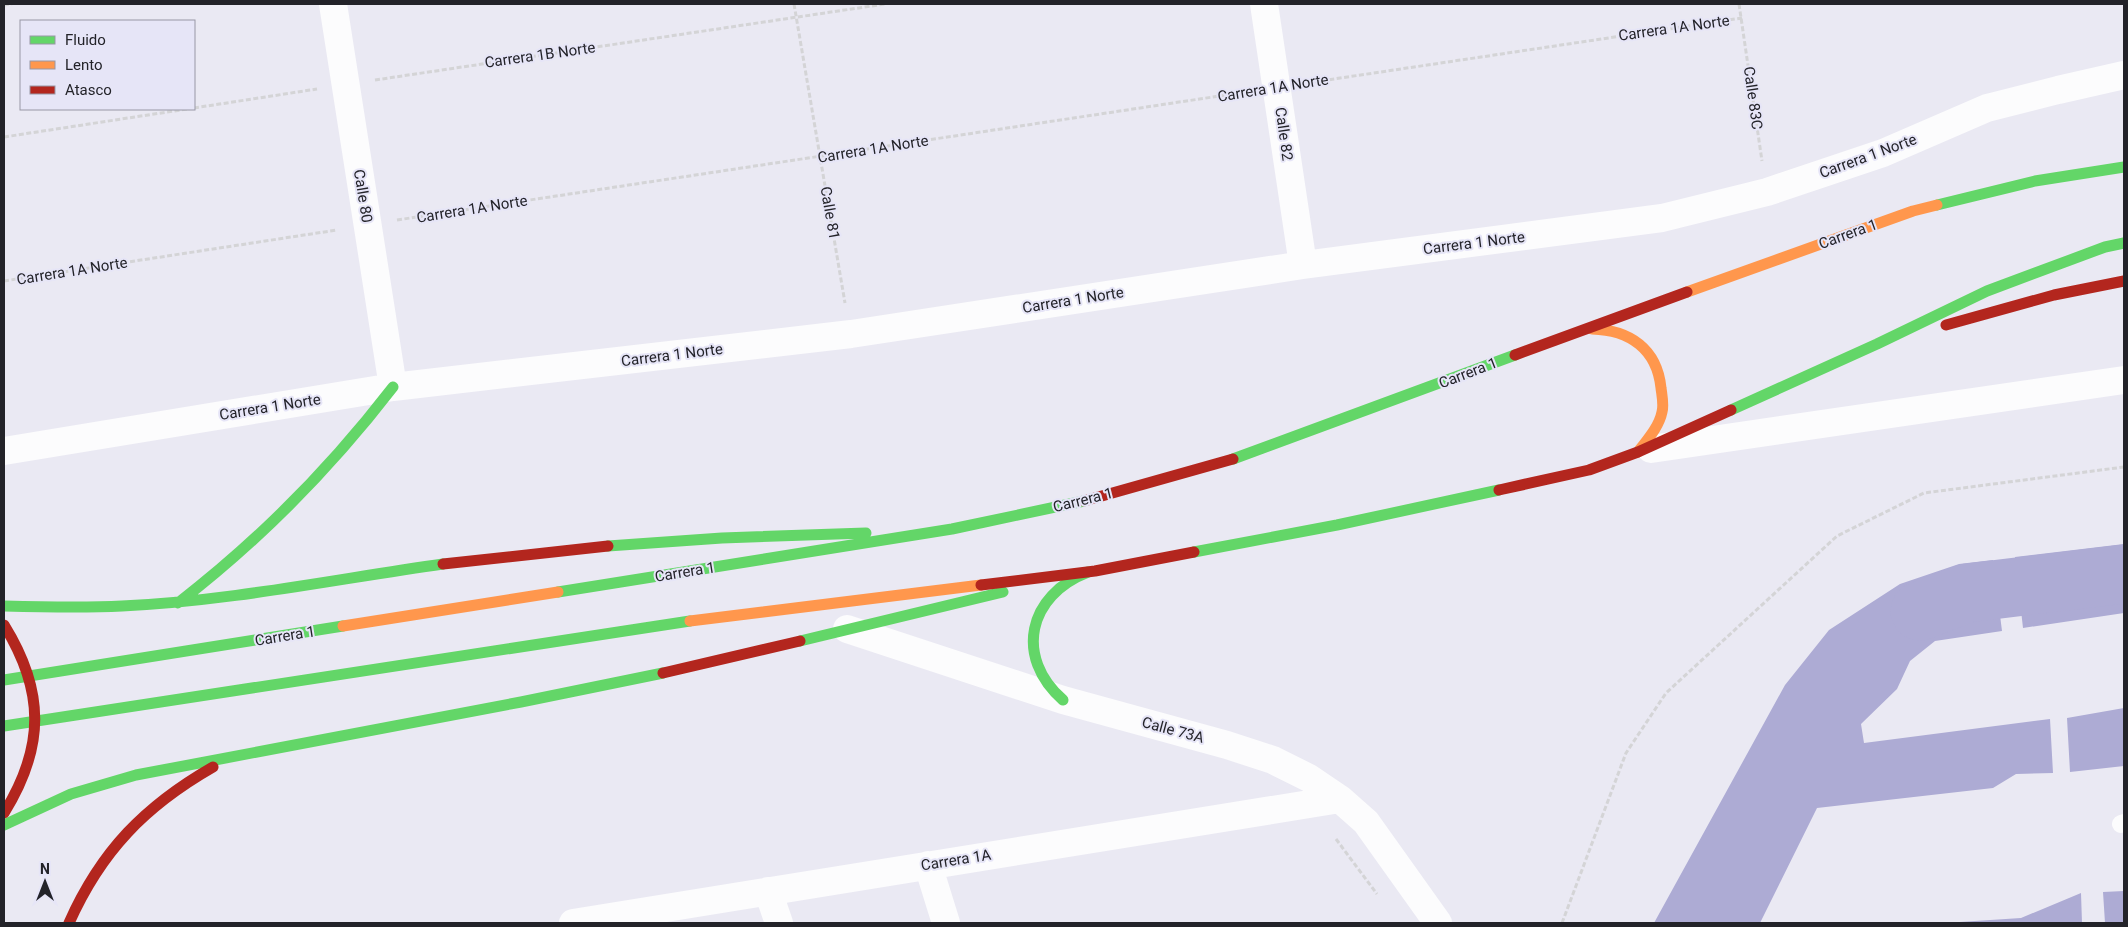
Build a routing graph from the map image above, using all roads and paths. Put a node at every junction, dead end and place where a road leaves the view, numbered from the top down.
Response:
1 (12, 4) edge
2 (333, 4) edge
3 (794, 4) edge
4 (885, 4) edge
5 (1264, 4) edge
6 (1740, 4) edge
7 (4, 5) edge
8 (796, 17) junction
9 (1742, 18) junction
10 (2124, 75) edge
11 (346, 84) junction
12 (1277, 87) junction
13 (195, 108) edge
14 (180, 110) edge
15 (4, 137) edge
16 (820, 157) junction
17 (2124, 167) edge
18 (1766, 192) junction
19 (367, 225) junction
20 (2124, 243) edge
21 (1303, 265) junction
22 (4, 281) edge
23 (2124, 281) edge
24 (1587, 329) junction
25 (851, 334) junction
26 (1877, 344) junction
27 (2124, 380) edge
28 (393, 387) junction
29 (4, 451) edge
30 (1638, 452) junction
31 (2124, 467) edge
32 (952, 529) junction
33 (1095, 570) junction
34 (178, 603) junction
35 (4, 606) edge
36 (4, 625) edge
37 (847, 629) junction
38 (4, 680) edge
39 (1063, 700) junction
40 (4, 726) edge
41 (240, 756) junction
42 (1340, 799) junction
43 (1303, 805) junction
44 (4, 813) edge
45 (4, 825) edge
46 (928, 864) junction
47 (768, 891) junction
48 (1380, 900) dead end
49 (69, 923) edge
50 (573, 923) edge
51 (779, 923) edge
52 (946, 923) edge
53 (1438, 923) edge
54 (1562, 923) edge

1 - 7 path
2 - 11 street, Calle 80
3 - 8 path, Calle 81
4 - 8 path, Carrera 1B Norte
5 - 12 street, Calle 82
6 - 9 path, Calle 83C
8 - 11 path, Carrera 1B Norte
8 - 16 path, Calle 81
9 - 12 path, Carrera 1A Norte
9 - 18 path, Calle 83C
10 - 18 street, Carrera 1 Norte
11 - 13 path, Carrera 1B Norte
11 - 19 street, Calle 80
12 - 16 path, Carrera 1A Norte
12 - 21 street, Calle 82
14 - 15 path
16 - 19 path, Carrera 1A Norte
16 - 25 path, Calle 81
17 - 24 main road, Carrera 1
18 - 21 street, Carrera 1 Norte
19 - 22 path, Carrera 1A Norte
19 - 28 street, Calle 80
20 - 26 main road
21 - 25 street, Carrera 1 Norte
23 - 26 main road
24 - 30 main road
24 - 32 main road, Carrera 1
25 - 28 street, Carrera 1 Norte
26 - 30 main road
27 - 30 street
28 - 29 street, Carrera 1 Norte
28 - 34 main road
30 - 33 main road
31 - 54 path
32 - 34 main road
32 - 38 main road, Carrera 1
33 - 37 main road
33 - 39 main road
33 - 40 main road
34 - 35 main road
36 - 44 main road
37 - 39 street, Calle 73A
37 - 41 main road
39 - 42 street, Calle 73A
41 - 45 main road
41 - 49 main road
42 - 43 street, Carrera 1A
42 - 53 street, Calle 73A
43 - 46 street, Carrera 1A
43 - 48 path
46 - 47 street, Carrera 1A
46 - 52 street
47 - 50 street, Carrera 1A
47 - 51 street

